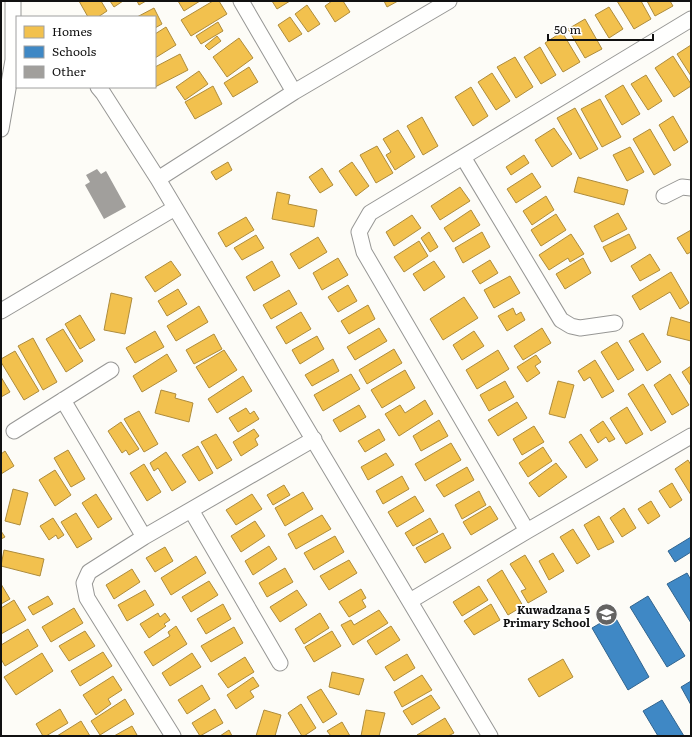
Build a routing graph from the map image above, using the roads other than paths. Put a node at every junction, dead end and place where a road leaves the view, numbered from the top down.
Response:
1 (13, 1) edge
2 (241, 1) edge
3 (449, 1) edge
4 (691, 20) edge
5 (15, 60) edge
6 (99, 88) edge
7 (294, 92) junction
8 (1, 130) edge
9 (463, 157) junction
10 (158, 178) junction
11 (691, 188) edge
12 (664, 196) dead end
13 (175, 208) junction
14 (1, 311) edge
15 (615, 323) dead end
16 (111, 370) dead end
17 (63, 400) junction
18 (14, 431) dead end
19 (691, 436) edge
20 (314, 439) junction
21 (191, 510) junction
22 (527, 531) junction
23 (144, 537) junction
24 (410, 601) junction
25 (280, 664) dead end
26 (173, 736) edge
27 (490, 736) edge

1 - 5 street
2 - 7 street
3 - 7 street
4 - 9 street
5 - 8 street
6 - 10 street
7 - 10 street
9 - 15 street
9 - 22 street
10 - 13 street
11 - 12 street
13 - 14 street
13 - 20 street
16 - 17 street
17 - 18 street
17 - 23 street
19 - 22 street
20 - 21 street
20 - 24 street
21 - 23 street
21 - 25 street
22 - 24 street
23 - 26 street
24 - 27 street

